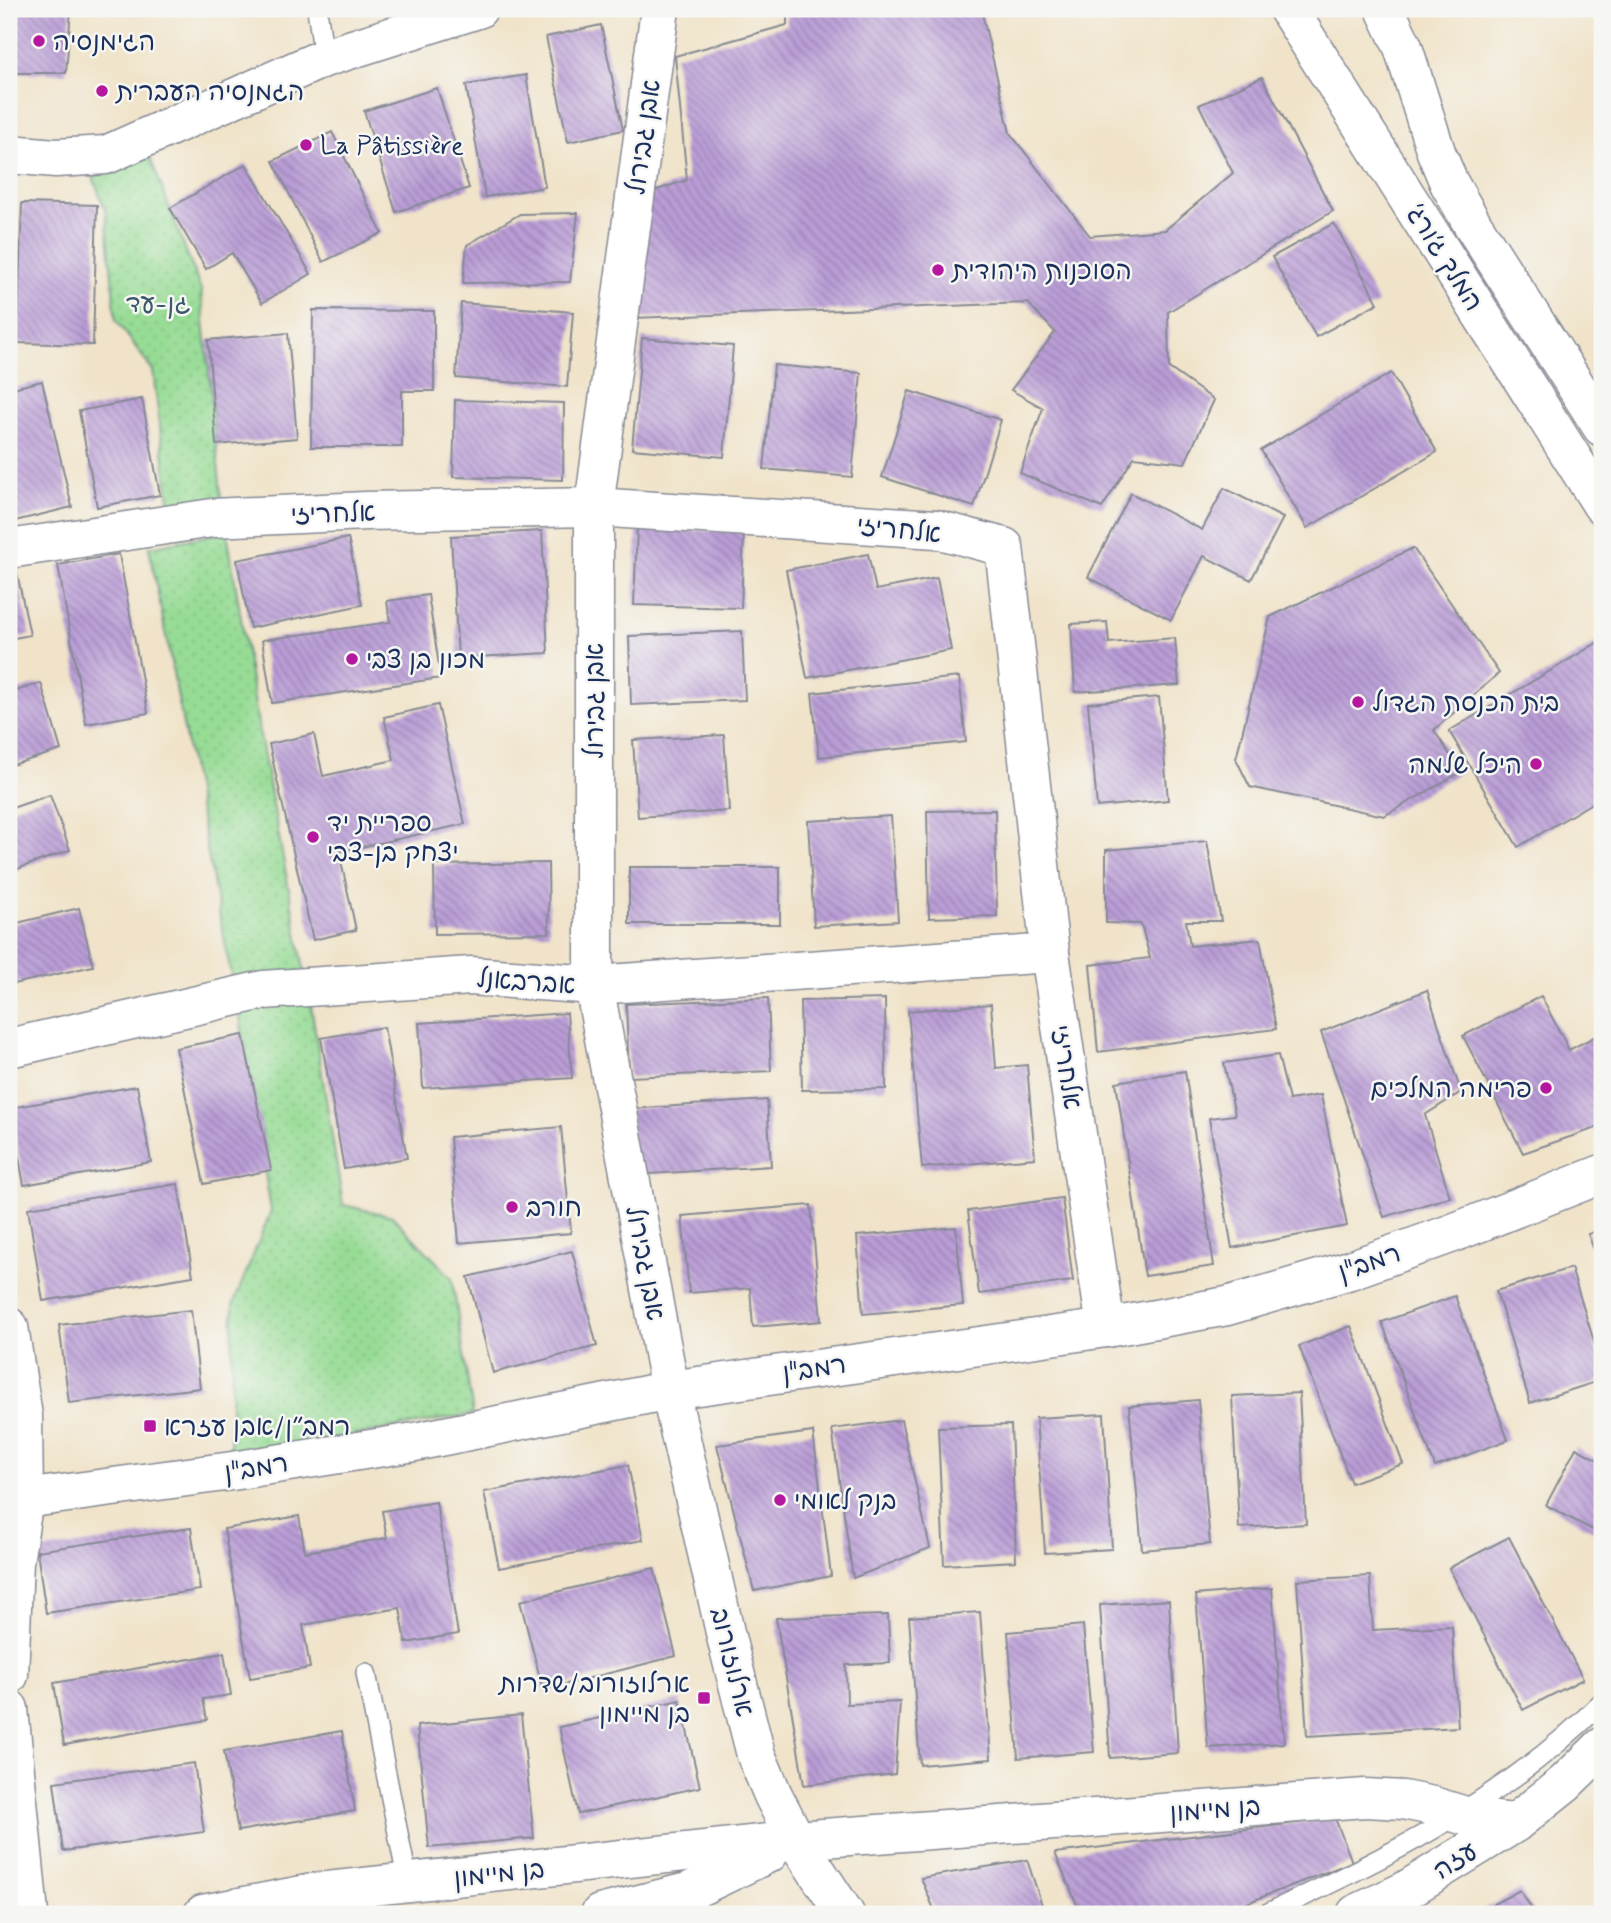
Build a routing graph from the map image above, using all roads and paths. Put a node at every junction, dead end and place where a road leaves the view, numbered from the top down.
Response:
1 (317, 9) edge
2 (478, 9) edge
3 (660, 9) edge
4 (1288, 9) edge
5 (1385, 9) edge
6 (324, 58) junction
7 (9, 154) edge
8 (1602, 427) edge
9 (1602, 505) edge
10 (594, 507) junction
11 (9, 549) edge
12 (1050, 953) junction
13 (594, 985) junction
14 (9, 1048) edge
15 (1602, 1174) edge
16 (9, 1327) edge
17 (1106, 1328) junction
18 (670, 1390) junction
19 (17, 1500) edge
20 (366, 1673) dead end
21 (9, 1675) edge
22 (1602, 1702) edge
23 (9, 1709) edge
24 (1602, 1747) edge
25 (1459, 1814) junction
26 (1515, 1823) junction
27 (796, 1839) junction
28 (408, 1883) junction
29 (29, 1914) edge
30 (203, 1914) edge
31 (600, 1914) edge
32 (845, 1914) edge
33 (1266, 1914) edge
34 (1356, 1914) edge

1 - 6 lane
2 - 6 street
3 - 10 street, אבן גבירול
4 - 9 street, המלך ג׳ורג׳
5 - 8 street, המלך ג׳ורג׳
6 - 7 street
10 - 11 street, אלחריזי
10 - 12 street, אלחריזי
10 - 13 street, אבן גבירול
12 - 13 street, אברבאנל
12 - 17 street, אלחריזי
13 - 14 street, אברבאנל
13 - 18 street, אבן גבירול
15 - 17 street, רמב"ן
16 - 19 street
17 - 18 street, רמב"ן
18 - 19 street, רמב"ן
18 - 27 street, ארלוזורוב
19 - 21 street
20 - 28 lane
22 - 25 lane
23 - 29 street
24 - 26 street
25 - 26 street, בן מיימון
25 - 27 street, בן מיימון
25 - 33 lane
26 - 34 street, עזה
27 - 28 street, בן מיימון
27 - 31 street, בן מיימון
27 - 32 street, ארלוזורוב
28 - 30 street, בן מיימון

